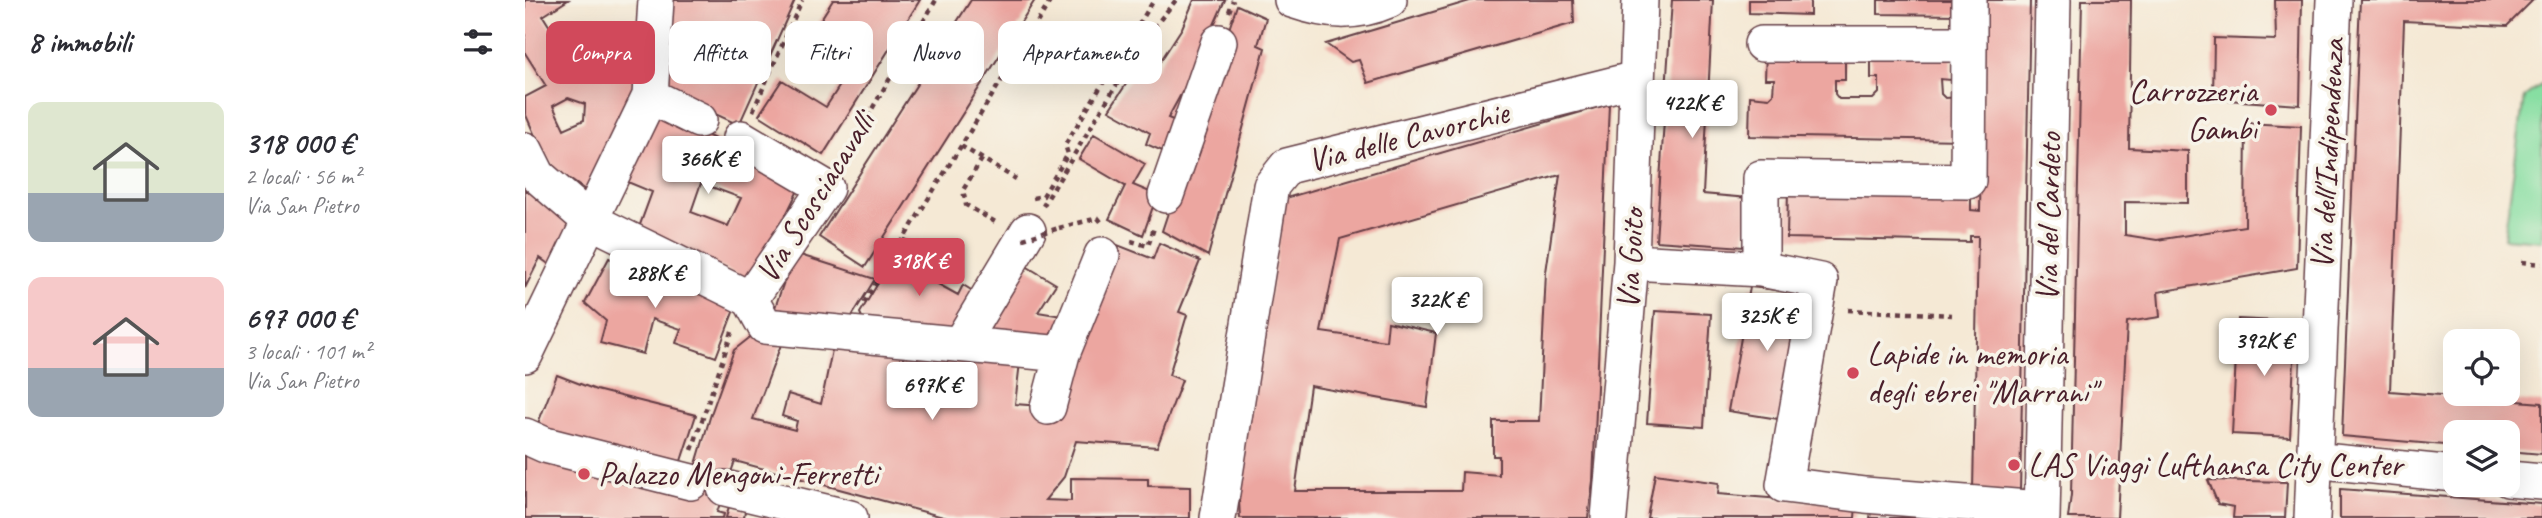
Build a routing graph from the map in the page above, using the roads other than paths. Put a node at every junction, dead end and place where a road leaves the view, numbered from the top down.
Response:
1 (656, 0) edge
2 (1292, 0) edge
3 (1389, 0) edge
4 (1640, 0) edge
5 (1969, 0) edge
6 (2053, 0) edge
7 (2334, 0) edge
8 (1219, 42) dead end
9 (1762, 44) dead end
10 (1969, 44) junction
11 (1636, 79) junction
12 (650, 96) junction
13 (699, 120) dead end
14 (741, 138) road end
15 (525, 150) edge
16 (1166, 195) dead end
17 (589, 220) junction
18 (1025, 227) road end
19 (1102, 255) dead end
20 (1632, 262) junction
21 (1761, 269) junction
22 (750, 299) junction
23 (960, 344) junction
24 (1062, 354) junction
25 (525, 355) edge
26 (1048, 407) dead end
27 (525, 436) edge
28 (2313, 460) junction
29 (2443, 473) edge
30 (2520, 480) edge
31 (686, 481) road end
32 (2542, 482) edge
33 (725, 488) dead end
34 (780, 509) edge
35 (2042, 514) edge
36 (850, 518) edge
37 (1218, 518) edge
38 (1609, 518) edge
39 (2312, 518) edge

1 - 12 street
2 - 3 street
4 - 11 street, Via Goito
5 - 10 street
6 - 35 street, Via del Cardeto
7 - 28 street, Via dell'Indipendenza
8 - 16 street
9 - 10 street
10 - 21 street
11 - 20 street, Via Goito
11 - 37 street, Via delle Cavorchie
12 - 13 street
12 - 17 street
14 - 22 street, Via Scosciacavalli
15 - 17 street
17 - 22 street
17 - 25 street
18 - 23 street
19 - 24 street
20 - 21 street
20 - 38 street, Via Goito
21 - 35 street
22 - 23 street
23 - 24 street
24 - 26 street
27 - 31 street
28 - 29 street
28 - 39 street, Via dell'Indipendenza
30 - 32 street
33 - 34 street
34 - 36 street

